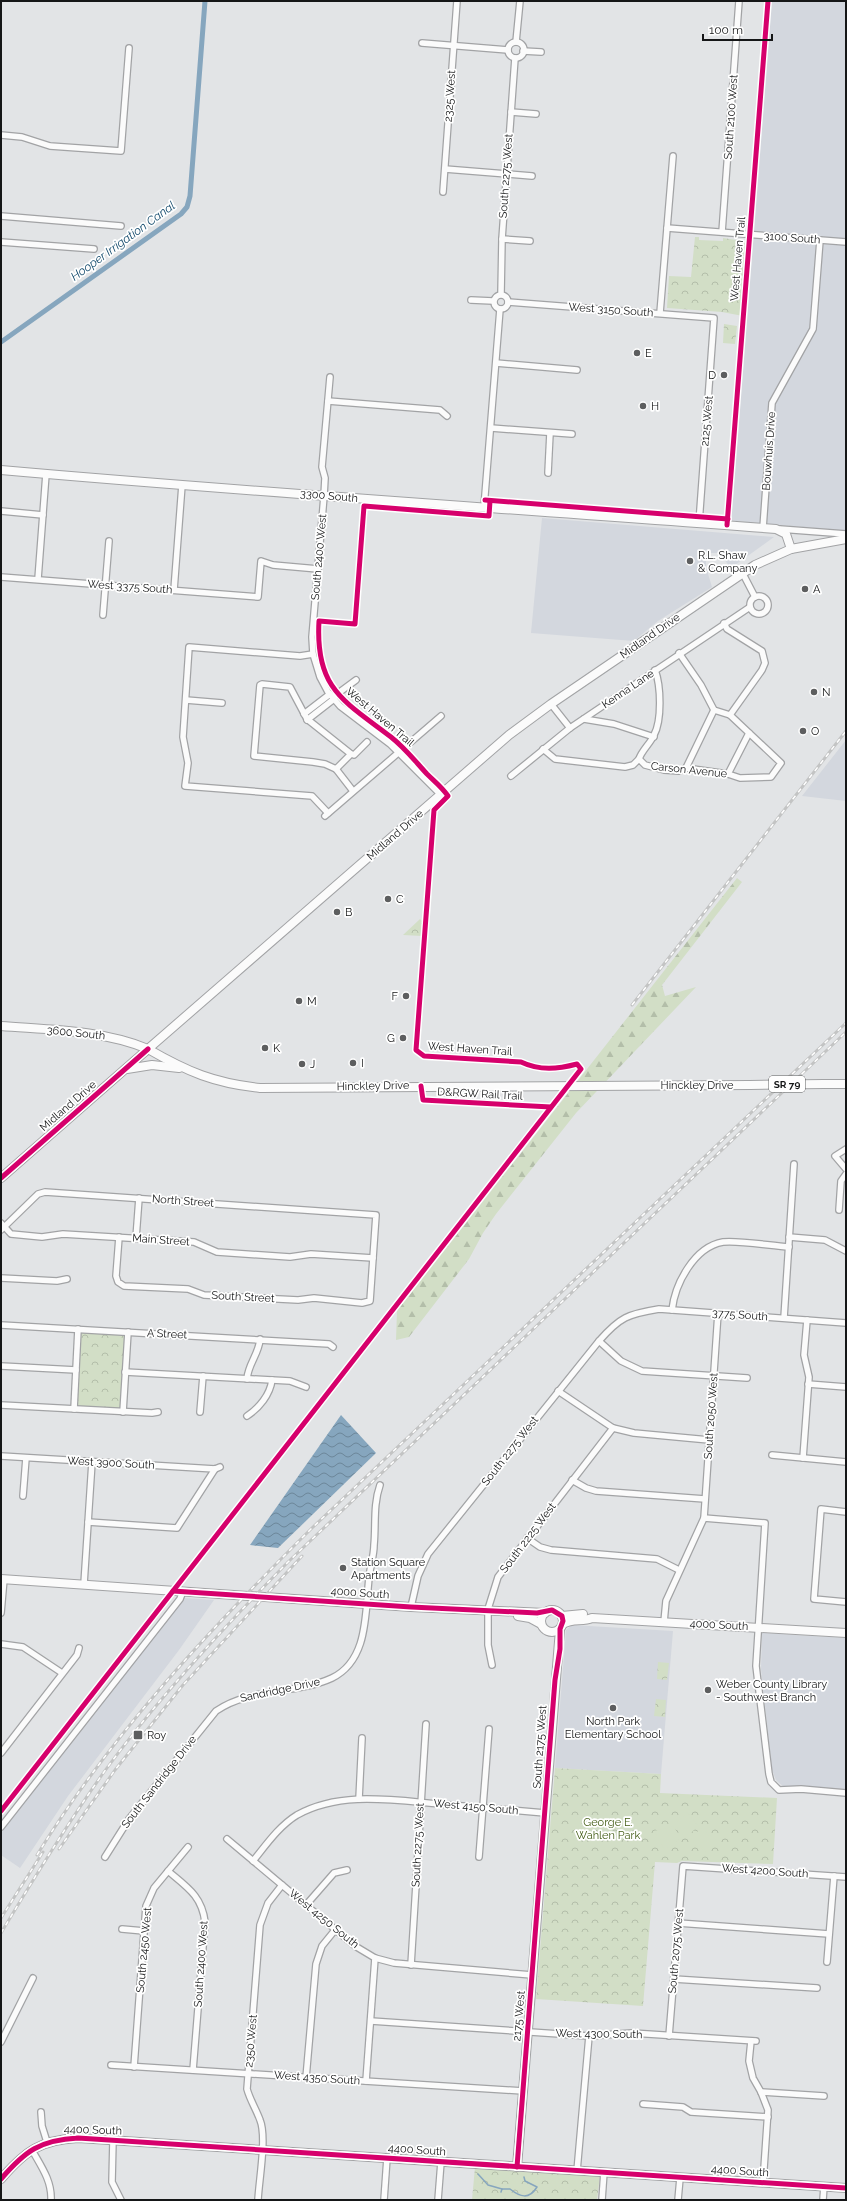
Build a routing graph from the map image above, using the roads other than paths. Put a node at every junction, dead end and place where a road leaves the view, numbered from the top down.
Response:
1 (457, 1) edge
2 (520, 1) edge
3 (739, 1) edge
4 (516, 42) junction
5 (422, 43) dead end
6 (454, 45) junction
7 (129, 48) dead end
8 (508, 50) junction
9 (524, 51) junction
10 (540, 52) dead end
11 (515, 58) junction
12 (511, 112) junction
13 (536, 114) dead end
14 (1, 136) edge
15 (673, 156) dead end
16 (445, 169) junction
17 (506, 174) junction
18 (532, 176) dead end
19 (443, 192) dead end
20 (1, 216) edge
21 (121, 226) dead end
22 (667, 228) junction
23 (722, 232) junction
24 (502, 239) junction
25 (820, 240) junction
26 (530, 241) dead end
27 (1, 242) edge
28 (846, 242) edge
29 (94, 249) dead end
30 (501, 294) junction
31 (471, 300) dead end
32 (493, 301) junction
33 (508, 302) junction
34 (500, 309) junction
35 (660, 313) junction
36 (714, 318) joint
37 (496, 363) junction
38 (577, 370) dead end
39 (330, 377) dead end
40 (328, 401) junction
41 (447, 416) dead end
42 (491, 428) junction
43 (550, 434) junction
44 (572, 434) dead end
45 (1, 470) edge
46 (548, 473) dead end
47 (46, 474) junction
48 (182, 485) junction
49 (324, 496) junction
50 (484, 507) junction
51 (1, 511) edge
52 (43, 515) junction
53 (699, 523) junction
54 (763, 528) junction
55 (776, 529) junction
56 (846, 534) edge
57 (846, 539) edge
58 (110, 541) dead end
59 (791, 549) junction
60 (318, 569) junction
61 (742, 572) junction
62 (1, 577) edge
63 (38, 579) junction
64 (105, 585) junction
65 (174, 590) junction
66 (755, 597) junction
67 (750, 607) junction
68 (103, 615) dead end
69 (724, 623) junction
70 (313, 654) junction
71 (679, 654) junction
72 (655, 670) junction
73 (356, 680) dead end
74 (332, 697) junction
75 (186, 700) junction
76 (222, 703) dead end
77 (551, 704) junction
78 (714, 710) junction
79 (304, 714) junction
80 (730, 715) junction
81 (442, 716) dead end
82 (584, 719) junction
83 (307, 720) junction
84 (570, 728) junction
85 (749, 733) junction
86 (654, 737) junction
87 (367, 742) dead end
88 (543, 749) junction
89 (399, 752) junction
90 (351, 754) junction
91 (639, 759) junction
92 (686, 768) junction
93 (336, 769) junction
94 (728, 774) junction
95 (511, 776) dead end
96 (353, 791) junction
97 (441, 795) junction
98 (1, 1026) edge
99 (148, 1049) junction
100 (182, 1068) junction
101 (126, 1069) junction
102 (846, 1084) edge
103 (846, 1149) edge
104 (794, 1164) dead end
105 (846, 1169) edge
106 (846, 1174) edge
107 (1, 1178) edge
108 (139, 1198) junction
109 (839, 1210) dead end
110 (2, 1227) edge
111 (119, 1237) junction
112 (789, 1237) junction
113 (136, 1238) junction
114 (788, 1247) junction
115 (846, 1251) edge
116 (373, 1258) junction
117 (1, 1278) edge
118 (67, 1279) dead end
119 (672, 1310) junction
120 (634, 1313) joint
121 (718, 1313) junction
122 (784, 1318) junction
123 (807, 1320) junction
124 (846, 1323) edge
125 (1, 1325) edge
126 (78, 1329) junction
127 (128, 1332) junction
128 (260, 1339) junction
129 (599, 1341) junction
130 (333, 1347) dead end
131 (1, 1366) edge
132 (76, 1370) junction
133 (125, 1372) junction
134 (203, 1376) junction
135 (714, 1376) junction
136 (747, 1378) dead end
137 (247, 1379) junction
138 (272, 1380) junction
139 (808, 1384) junction
140 (306, 1387) dead end
141 (846, 1387) edge
142 (558, 1391) junction
143 (1, 1405) edge
144 (74, 1409) junction
145 (123, 1412) junction
146 (158, 1412) dead end
147 (200, 1412) dead end
148 (247, 1416) dead end
149 (613, 1428) junction
150 (709, 1440) junction
151 (772, 1455) dead end
152 (1, 1456) edge
153 (26, 1458) junction
154 (803, 1458) junction
155 (92, 1462) junction
156 (846, 1462) edge
157 (572, 1480) junction
158 (380, 1485) dead end
159 (23, 1496) dead end
160 (705, 1499) junction
161 (846, 1512) edge
162 (704, 1518) junction
163 (88, 1522) junction
164 (527, 1538) junction
165 (679, 1570) junction
166 (2, 1579) edge
167 (84, 1584) junction
168 (183, 1591) junction
169 (846, 1602) edge
170 (366, 1604) junction
171 (411, 1607) junction
172 (488, 1609) junction
173 (510, 1612) junction
174 (1, 1613) edge
175 (545, 1613) junction
176 (664, 1622) junction
177 (562, 1623) junction
178 (541, 1624) junction
179 (759, 1627) junction
180 (550, 1632) junction
181 (846, 1632) edge
182 (1, 1644) edge
183 (79, 1648) dead end
184 (558, 1653) junction
185 (492, 1665) dead end
186 (62, 1674) junction
187 (216, 1711) joint
188 (426, 1724) dead end
189 (489, 1729) dead end
190 (362, 1738) dead end
191 (1, 1753) edge
192 (846, 1793) edge
193 (359, 1799) junction
194 (421, 1803) junction
195 (483, 1808) junction
196 (545, 1813) junction
197 (1, 1827) edge
198 (227, 1839) dead end
199 (188, 1847) dead end
200 (106, 1857) dead end
201 (479, 1857) dead end
202 (253, 1861) junction
203 (683, 1866) joint
204 (541, 1867) joint
205 (347, 1870) dead end
206 (168, 1871) junction
207 (834, 1876) junction
208 (846, 1877) edge
209 (282, 1885) junction
210 (306, 1905) junction
211 (678, 1923) junction
212 (122, 1929) dead end
213 (335, 1930) junction
214 (144, 1931) junction
215 (829, 1934) junction
216 (376, 1958) junction
217 (827, 1962) dead end
218 (411, 1966) junction
219 (532, 1974) junction
220 (34, 1978) dead end
221 (674, 1979) junction
222 (817, 1988) dead end
223 (371, 2021) junction
224 (527, 2031) junction
225 (589, 2036) junction
226 (669, 2036) junction
227 (1, 2042) edge
228 (111, 2065) dead end
229 (134, 2067) junction
230 (193, 2070) junction
231 (248, 2074) junction
232 (306, 2078) junction
233 (366, 2081) junction
234 (523, 2091) junction
235 (761, 2092) junction
236 (824, 2096) dead end
237 (643, 2104) dead end
238 (41, 2112) dead end
239 (768, 2117) junction
240 (113, 2140) junction
241 (47, 2142) junction
242 (32, 2150) junction
243 (261, 2150) junction
244 (387, 2158) junction
245 (441, 2162) junction
246 (516, 2167) junction
247 (577, 2171) junction
248 (604, 2172) junction
249 (680, 2178) junction
250 (1, 2179) edge
251 (763, 2183) junction
252 (824, 2186) junction
253 (846, 2188) edge
254 (51, 2200) edge
255 (121, 2200) edge
256 (258, 2200) edge
257 (384, 2200) edge
258 (438, 2200) edge
259 (602, 2200) edge
260 (678, 2200) edge
261 (823, 2200) edge

1 - 6 street, 2325 West
2 - 4 street
3 - 23 street, South 2100 West
4 - 8 street
4 - 9 street
5 - 6 street
6 - 8 street
6 - 16 street, 2325 West
7 - 14 street
8 - 11 street
9 - 10 street
9 - 11 street
11 - 12 street, South 2275 West
12 - 13 street
12 - 17 street, South 2275 West
15 - 22 street
16 - 17 street
16 - 19 street, 2325 West
17 - 18 street
17 - 24 street, South 2275 West
20 - 21 street
22 - 23 street, 3100 South
22 - 35 street
23 - 25 street, 3100 South
24 - 26 street
24 - 30 street, South 2275 West
25 - 28 street, 3100 South
25 - 54 street, Bouwhuis Drive
27 - 29 street
30 - 32 street
30 - 33 street
31 - 32 street
32 - 34 street
33 - 34 street
33 - 35 street, West 3150 South
34 - 37 street
35 - 36 street, West 3150 South
36 - 53 street, 2125 West
37 - 38 street
37 - 42 street
39 - 40 street, South 2400 West
40 - 41 street
40 - 49 street, South 2400 West
42 - 43 street
42 - 50 street
43 - 44 street
43 - 46 street
45 - 47 street, 3300 South
47 - 48 street, 3300 South
47 - 52 street
48 - 49 street, 3300 South
48 - 65 street
49 - 50 street, 3300 South
49 - 60 street, South 2400 West
50 - 53 street, 3300 South
51 - 52 street
52 - 63 street
53 - 54 street, 3300 South
54 - 55 street, 3300 South
55 - 56 street, 3300 South
55 - 59 street
57 - 59 street, Midland Drive
58 - 64 street
59 - 61 street, Midland Drive
60 - 65 street, West 3375 South
60 - 70 street, South 2400 West
61 - 66 street
61 - 77 street, Midland Drive
62 - 63 street, West 3375 South
63 - 64 street, West 3375 South
64 - 65 street, West 3375 South
64 - 68 street
66 - 67 street
66 - 67 street
67 - 69 street, Kenna Lane
69 - 71 street, Kenna Lane
69 - 80 street
70 - 74 street, South 2400 West
70 - 75 street
71 - 72 street, Kenna Lane
71 - 78 street
72 - 82 street, Kenna Lane
72 - 86 street
73 - 74 street
74 - 79 street
74 - 83 street
74 - 89 street, South 2400 West
75 - 76 street
75 - 96 street
77 - 84 street
77 - 97 street, Midland Drive
78 - 80 street
78 - 92 street
79 - 83 street
79 - 93 street
80 - 85 street
81 - 89 street
82 - 84 street, Kenna Lane
82 - 86 street
83 - 90 street
84 - 88 street, Kenna Lane
85 - 94 street
85 - 94 street, Carson Avenue
86 - 91 street
87 - 90 street
88 - 91 street, Carson Avenue
88 - 95 street, Kenna Lane
89 - 96 street
89 - 97 street, South 2400 West
90 - 93 street
91 - 92 street, Carson Avenue
92 - 94 street, Carson Avenue
93 - 96 street
97 - 99 street, Midland Drive
98 - 99 street, 3600 South
99 - 100 street, Hinckley Drive / SR 79
99 - 101 street, Midland Drive
100 - 101 street
100 - 102 street, Hinckley Drive / SR 79, bridge
101 - 107 street, Midland Drive
103 - 105 street
104 - 112 street
106 - 109 street
108 - 110 street, North Street
108 - 113 street
108 - 116 street, North Street
110 - 111 street, Main Street
111 - 113 street, Main Street
111 - 116 street, South Street
112 - 114 street
112 - 115 street
113 - 116 street, Main Street
114 - 119 street
114 - 122 street
117 - 118 street
119 - 120 street, 3775 South
119 - 121 street, 3775 South
120 - 129 street, South 2275 West
121 - 122 street, 3775 South
121 - 135 street, South 2050 West
122 - 123 street, 3775 South
123 - 124 street, 3775 South
123 - 139 street
125 - 126 street, A Street
126 - 127 street, A Street
126 - 132 street
127 - 128 street, A Street
127 - 133 street
128 - 130 street, A Street
128 - 137 street
129 - 135 street
129 - 142 street, South 2275 West
131 - 132 street
132 - 144 street
133 - 134 street
133 - 145 street
134 - 137 street
134 - 147 street
135 - 136 street
135 - 150 street, South 2050 West
137 - 138 street
138 - 140 street
138 - 148 street
139 - 141 street
139 - 154 street
142 - 149 street
142 - 171 street, South 2275 West
143 - 144 street
144 - 145 street
145 - 146 street
149 - 150 street
149 - 157 street, South 2225 West
150 - 160 street, South 2050 West
151 - 154 street
152 - 153 street, West 3900 South
153 - 155 street, West 3900 South
153 - 159 street
154 - 156 street
155 - 163 street
155 - 163 street, West 3900 South
157 - 160 street
157 - 164 street, South 2225 West
158 - 170 street, Sandridge Drive
160 - 162 street, South 2050 West
161 - 169 street
162 - 165 street
162 - 179 street
163 - 167 street
164 - 165 street
164 - 172 street, South 2225 West
165 - 176 street
166 - 167 street, 4000 South
166 - 174 street
167 - 168 street, 4000 South
168 - 170 street, 4000 South
168 - 197 street
170 - 171 street, 4000 South
170 - 187 street, Sandridge Drive
171 - 172 street, 4000 South
172 - 173 street, 4000 South
172 - 185 street, South 2225 West
173 - 175 street, 4000 South
173 - 178 street, 4000 South
175 - 177 street, 4000 South
175 - 178 street
176 - 177 street, 4000 South
176 - 179 street, 4000 South
177 - 180 street, 4000 South
177 - 184 street, South 2175 West
178 - 180 street
179 - 181 street, 4000 South
179 - 192 street
180 - 184 street, South 2175 West
182 - 186 street
183 - 186 street
184 - 196 street, South 2175 West
186 - 191 street
187 - 200 street, South Sandridge Drive
188 - 194 street, South 2275 West
189 - 195 street
190 - 193 street
193 - 194 street, West 4150 South
193 - 202 street, West 4150 South
194 - 195 street, West 4150 South
194 - 218 street, South 2275 West
195 - 196 street, West 4150 South
195 - 201 street
196 - 204 street, South 2175 West
198 - 202 street, West 4250 South
199 - 206 street, South 2450 West
202 - 209 street, West 4250 South
203 - 207 street, West 4200 South
203 - 211 street, South 2075 West
204 - 219 street, 2175 West
205 - 210 street
206 - 214 street, South 2450 West
206 - 230 street, South 2400 West
207 - 208 street, West 4200 South
207 - 215 street
209 - 210 street, West 4250 South
209 - 231 street, 2350 West
210 - 213 street, West 4250 South
211 - 215 street
211 - 221 street, South 2075 West
212 - 214 street
213 - 216 street, West 4250 South
213 - 232 street
214 - 229 street, South 2450 West
215 - 217 street
216 - 218 street, West 4250 South
216 - 223 street
218 - 219 street, West 4250 South
219 - 224 street, 2175 West
220 - 227 street
221 - 222 street
221 - 226 street, South 2075 West
223 - 224 street, West 4300 South
223 - 233 street
224 - 225 street, West 4300 South
224 - 234 street, 2175 West
225 - 226 street, West 4300 South
225 - 247 street
226 - 235 street, West 4300 South
228 - 229 street, West 4350 South
229 - 230 street, West 4350 South
230 - 231 street, West 4350 South
231 - 232 street, West 4350 South
231 - 243 street, 2350 West
232 - 233 street, West 4350 South
233 - 234 street, West 4350 South
234 - 246 street, 2175 West
235 - 236 street
235 - 239 street
237 - 239 street
238 - 241 street
239 - 251 street
240 - 241 street, 4400 South
240 - 243 street, 4400 South
240 - 255 street
241 - 242 street, 4400 South
242 - 250 street, 4400 South
242 - 254 street
243 - 244 street, 4400 South
243 - 256 street, 2350 West
244 - 245 street, 4400 South
244 - 257 street
245 - 246 street, 4400 South
245 - 258 street
246 - 247 street, 4400 South
247 - 248 street, 4400 South
248 - 249 street, 4400 South
248 - 259 street
249 - 251 street, 4400 South
249 - 260 street
251 - 252 street, 4400 South
252 - 253 street, 4400 South
252 - 261 street

